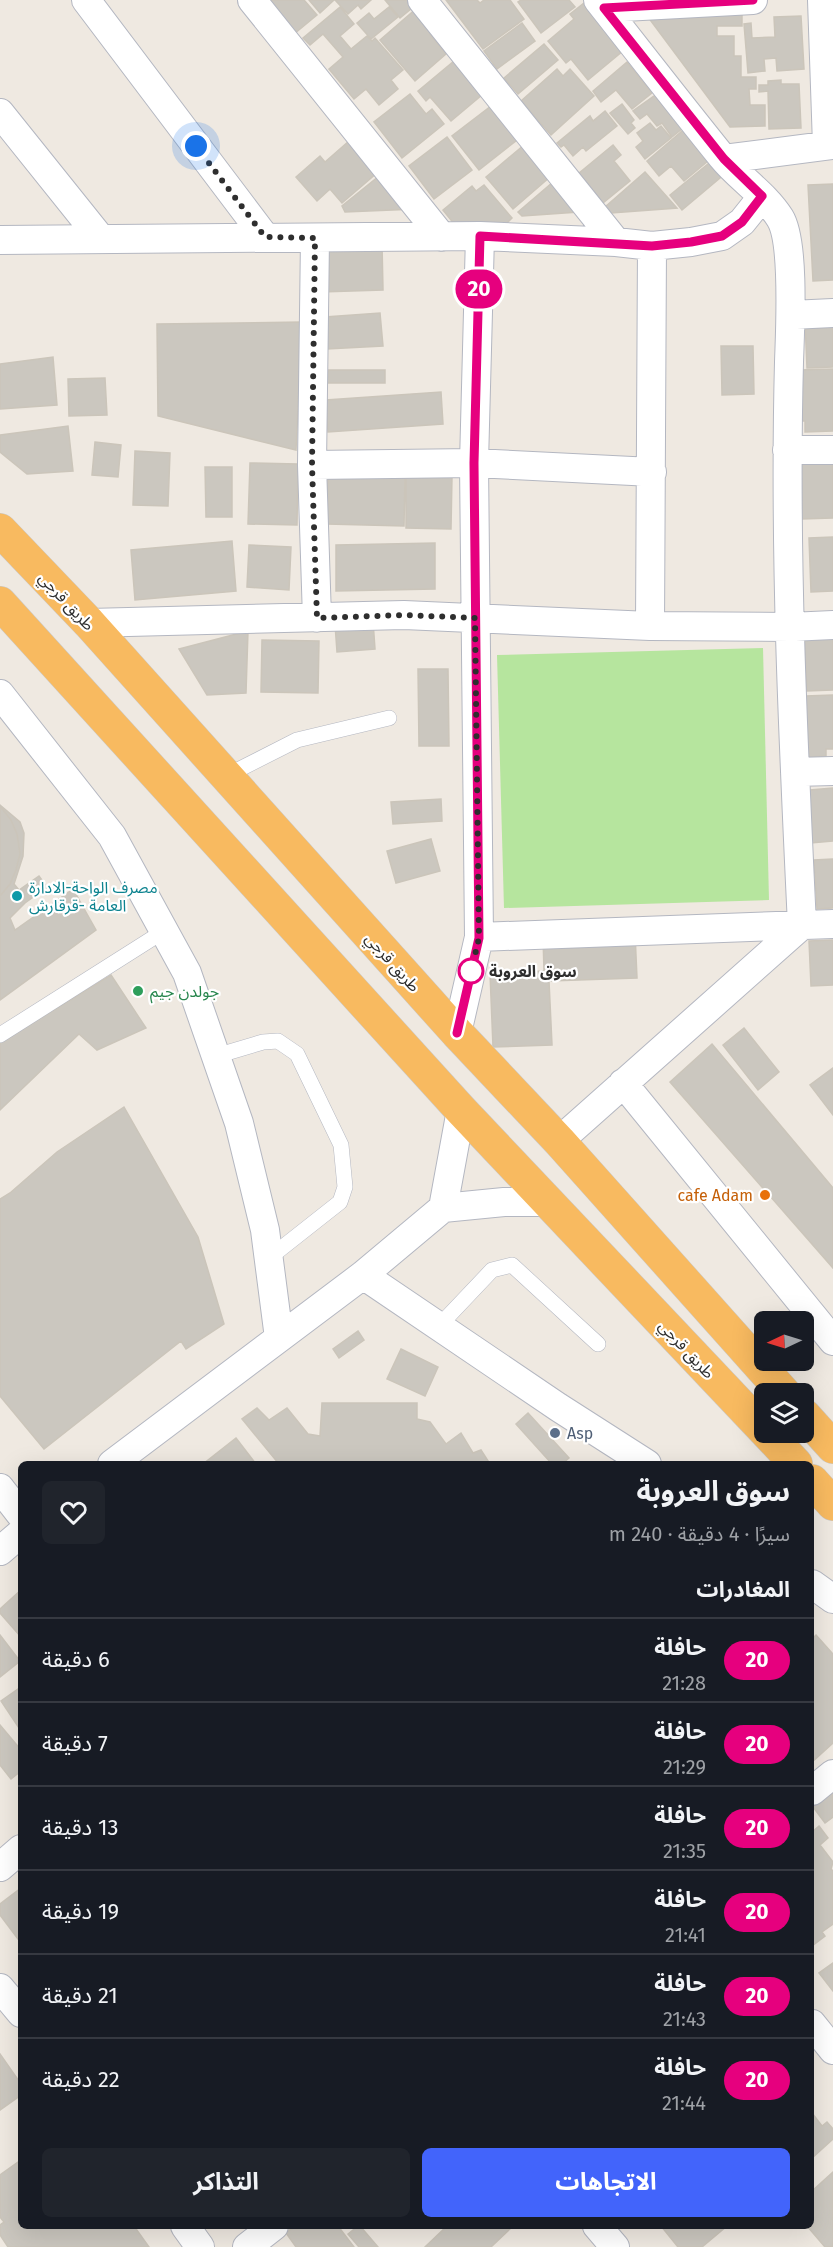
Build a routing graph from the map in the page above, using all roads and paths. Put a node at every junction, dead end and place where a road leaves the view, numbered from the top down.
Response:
1 (86, 0) edge
2 (252, 0) edge
3 (422, 0) edge
4 (753, 0) edge
5 (822, 0) edge
6 (601, 4) edge
7 (0, 113) edge
8 (830, 145) edge
9 (724, 159) junction
10 (762, 196) junction
11 (480, 236) junction
12 (265, 237) junction
13 (442, 237) junction
14 (315, 238) junction
15 (101, 239) junction
16 (0, 240) edge
17 (616, 242) junction
18 (652, 246) junction
19 (833, 313) edge
20 (791, 315) junction
21 (787, 450) junction
22 (833, 450) edge
23 (474, 463) junction
24 (312, 465) junction
25 (652, 472) junction
26 (0, 530) edge
27 (0, 603) edge
28 (317, 618) junction
29 (475, 618) junction
30 (89, 623) junction
31 (833, 625) edge
32 (650, 626) junction
33 (790, 627) junction
34 (0, 694) edge
35 (388, 718) dead end
36 (833, 771) edge
37 (795, 772) junction
38 (226, 776) junction
39 (833, 924) edge
40 (802, 925) junction
41 (164, 931) junction
42 (479, 938) junction
43 (457, 1033) junction
44 (0, 1035) edge
45 (216, 1056) junction
46 (623, 1083) junction
47 (461, 1110) junction
48 (559, 1141) junction
49 (549, 1202) junction
50 (443, 1209) junction
51 (269, 1258) junction
52 (363, 1275) junction
53 (439, 1326) junction
54 (279, 1338) junction
55 (833, 1341) edge
56 (598, 1344) dead end
57 (775, 1383) edge
58 (754, 1419) edge
59 (814, 1425) edge
60 (831, 1441) edge
61 (776, 1443) edge
62 (116, 1461) edge
63 (642, 1461) edge
64 (793, 1461) edge
65 (814, 1483) edge
66 (0, 1488) edge
67 (833, 1504) edge
68 (18, 1511) edge
69 (18, 1536) edge
70 (0, 1551) edge
71 (814, 1585) edge
72 (833, 1599) edge
73 (833, 1774) edge
74 (814, 1789) edge
75 (18, 1852) edge
76 (0, 1867) edge
77 (0, 1988) edge
78 (18, 2009) edge
79 (814, 2026) edge
80 (833, 2049) edge
81 (187, 2229) edge
82 (270, 2229) edge
83 (600, 2229) edge
84 (200, 2247) edge
85 (247, 2247) edge
86 (615, 2247) edge

1 - 12 street
2 - 13 street
3 - 17 street
4 - 6 street
5 - 8 street
6 - 9 street
7 - 15 street
8 - 9 street
9 - 10 street
10 - 18 street
10 - 20 street
11 - 13 street
11 - 17 street
11 - 23 street
12 - 14 street
12 - 15 street
13 - 14 street
14 - 24 street
15 - 16 street
17 - 18 street
18 - 25 street
19 - 20 street
20 - 21 street
21 - 22 street
21 - 33 street
23 - 24 street
23 - 25 street
23 - 29 street
24 - 28 street
25 - 32 street
26 - 30 highway, طريق قرجي
27 - 47 highway, طريق قرجي
28 - 29 street
28 - 30 street
29 - 32 street
29 - 42 street
30 - 38 highway, طريق قرجي
31 - 33 street
32 - 33 street
33 - 37 street
34 - 41 street
35 - 38 lane
36 - 37 street
37 - 40 street
38 - 43 highway, طريق قرجي
39 - 40 street
40 - 42 street
40 - 46 street
41 - 44 lane
41 - 45 street
42 - 43 street
43 - 48 highway, طريق قرجي
45 - 51 street
45 - 51 lane
46 - 48 street
46 - 55 street
47 - 49 highway, طريق قرجي
47 - 50 street
48 - 57 highway, طريق قرجي
49 - 50 street
49 - 58 highway, طريق قرجي
50 - 52 street
51 - 54 street
52 - 53 street
52 - 54 street
53 - 56 lane
53 - 63 street
54 - 62 street
59 - 60 highway
61 - 64 highway, طريق قرجي
65 - 67 highway
66 - 68 street
69 - 70 street
71 - 72 street
73 - 74 street
75 - 76 street
77 - 78 street
79 - 80 street
81 - 84 street
82 - 85 street
83 - 86 street

